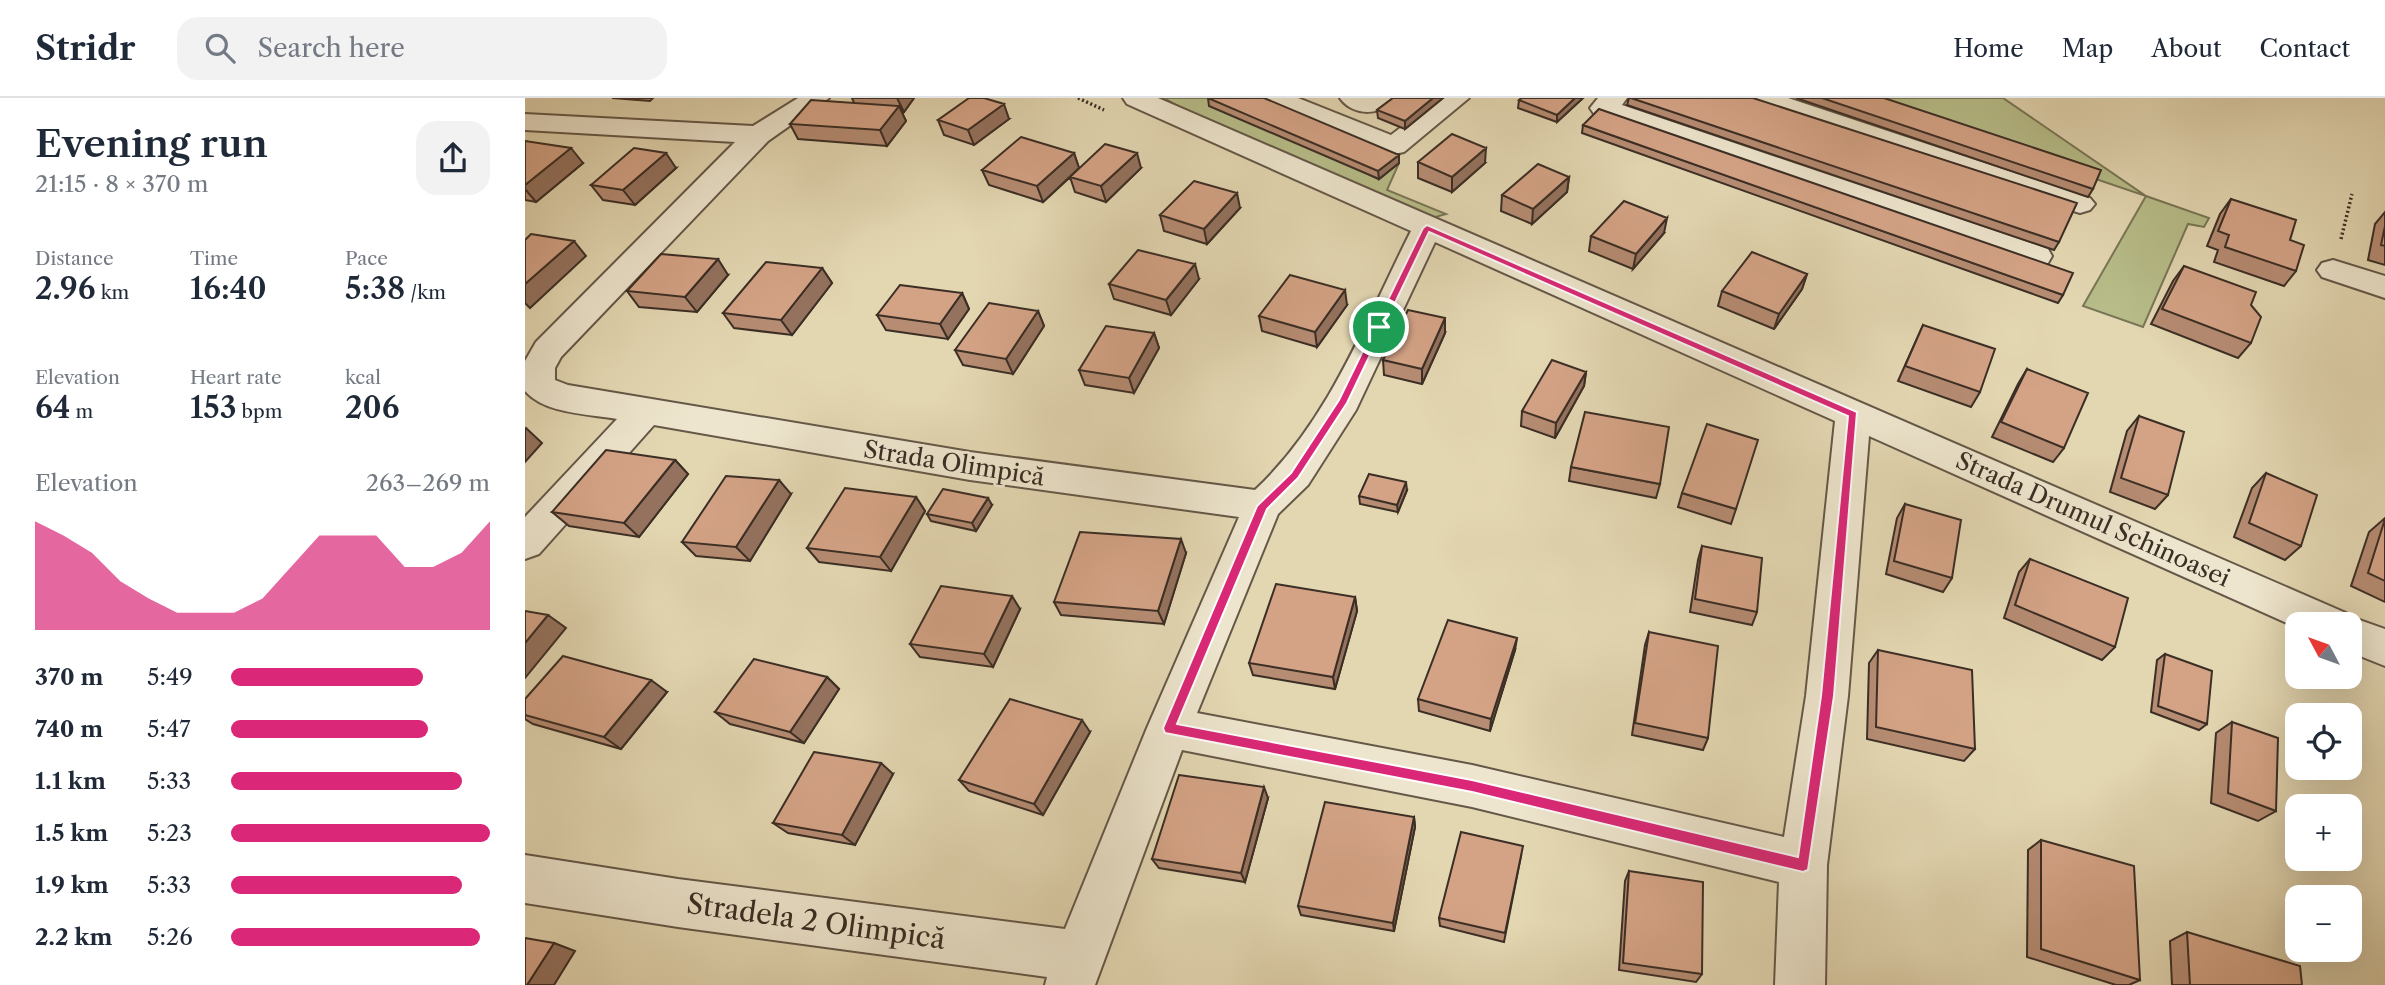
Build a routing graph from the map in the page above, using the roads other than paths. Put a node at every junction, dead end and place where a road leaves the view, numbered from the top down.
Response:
1 (816, 98) edge
2 (1136, 98) edge
3 (1275, 98) edge
4 (1353, 98) edge
5 (1382, 98) edge
6 (1456, 98) edge
7 (1613, 98) edge
8 (1761, 98) edge
9 (525, 122) edge
10 (758, 135) junction
11 (2080, 204) edge
12 (1427, 228) junction
13 (2037, 257) edge
14 (2333, 270) road end
15 (2385, 287) edge
16 (646, 411) junction
17 (1853, 414) junction
18 (1263, 506) junction
19 (525, 543) edge
20 (2302, 612) edge
21 (2363, 639) edge
22 (2385, 649) edge
23 (1169, 728) junction
24 (1803, 865) junction
25 (525, 879) edge
26 (1074, 971) edge
27 (1800, 985) edge

1 - 10 street, Strada Olimpică
2 - 12 street, Strada Drumul Schinoasei
3 - 6 street
4 - 5 street
7 - 13 street
8 - 11 street
9 - 10 street
10 - 16 street, Strada Olimpică
12 - 17 street, Strada Drumul Schinoasei
12 - 18 street
14 - 15 street
16 - 18 street, Strada Olimpică
16 - 19 street
17 - 20 street, Strada Drumul Schinoasei
17 - 24 street
18 - 23 street
21 - 22 street
23 - 24 street
23 - 26 street
24 - 27 street
25 - 26 street, Stradela 2 Olimpică

